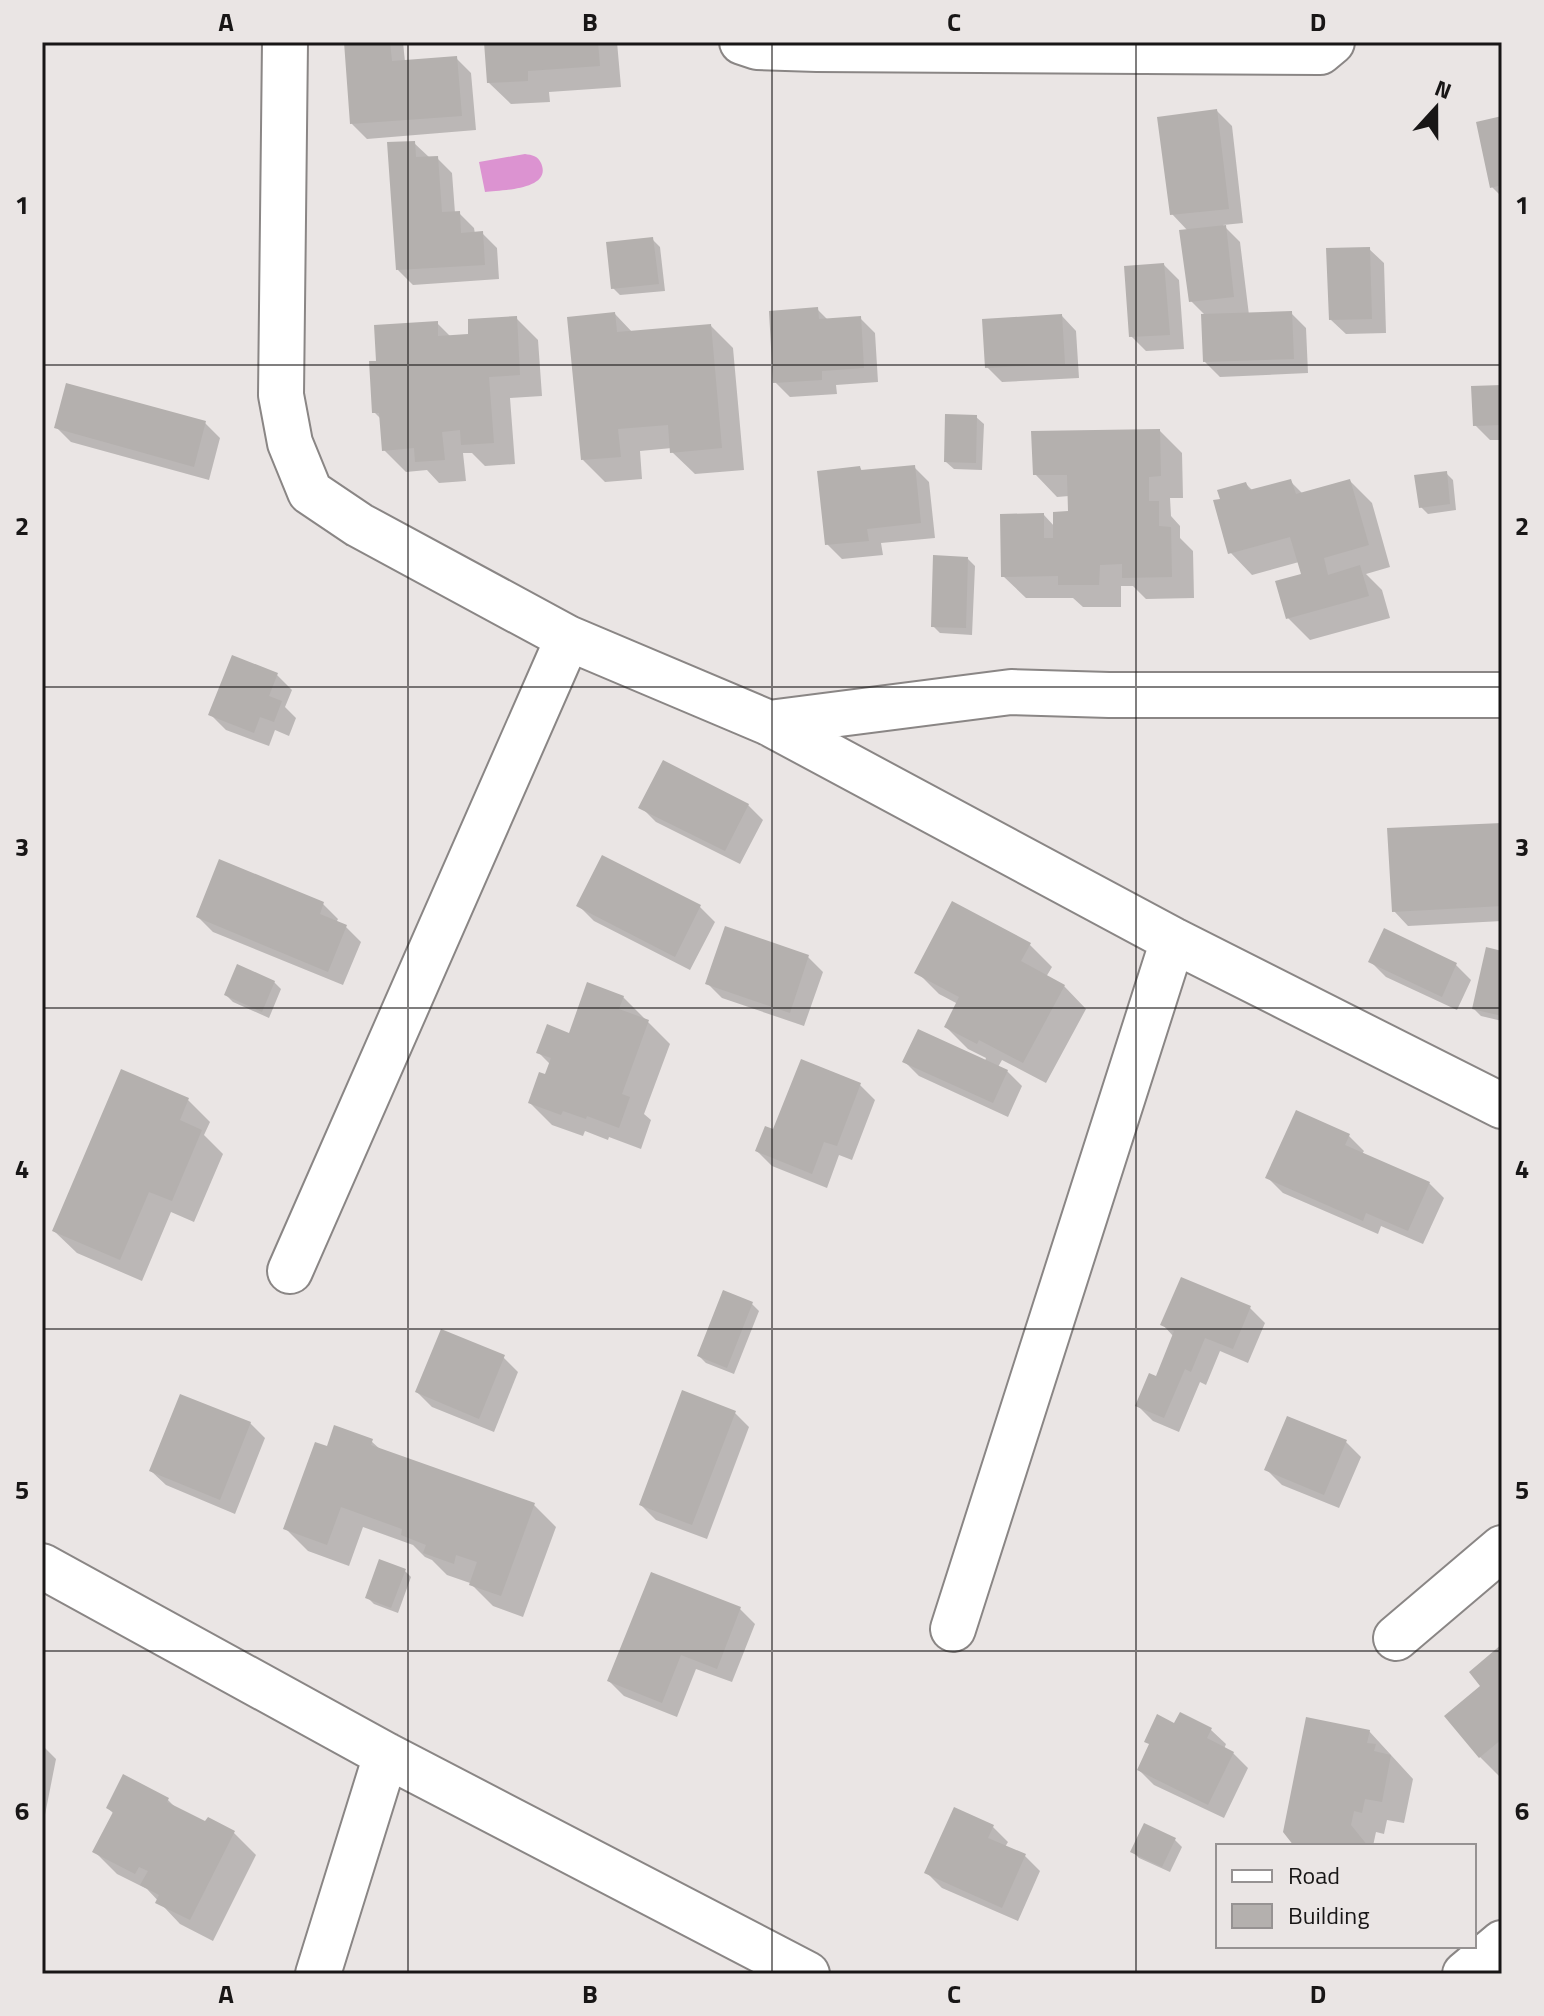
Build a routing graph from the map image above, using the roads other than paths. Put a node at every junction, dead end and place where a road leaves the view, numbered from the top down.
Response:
1 (285, 42) edge
2 (742, 42) edge
3 (1332, 42) edge
4 (568, 638) junction
5 (1502, 695) edge
6 (769, 723) junction
7 (1173, 940) junction
8 (1502, 1106) edge
9 (290, 1271) dead end
10 (1502, 1548) edge
11 (42, 1566) edge
12 (953, 1629) dead end
13 (1396, 1638) dead end
14 (386, 1755) junction
15 (1502, 1943) edge
16 (318, 1974) edge
17 (807, 1974) edge
18 (1465, 1974) edge

1 - 4 street
2 - 3 street
4 - 6 street
4 - 9 street
5 - 6 street
6 - 7 street
7 - 8 street
7 - 12 street
10 - 13 street
11 - 14 street
14 - 16 street
14 - 17 street
15 - 18 street

